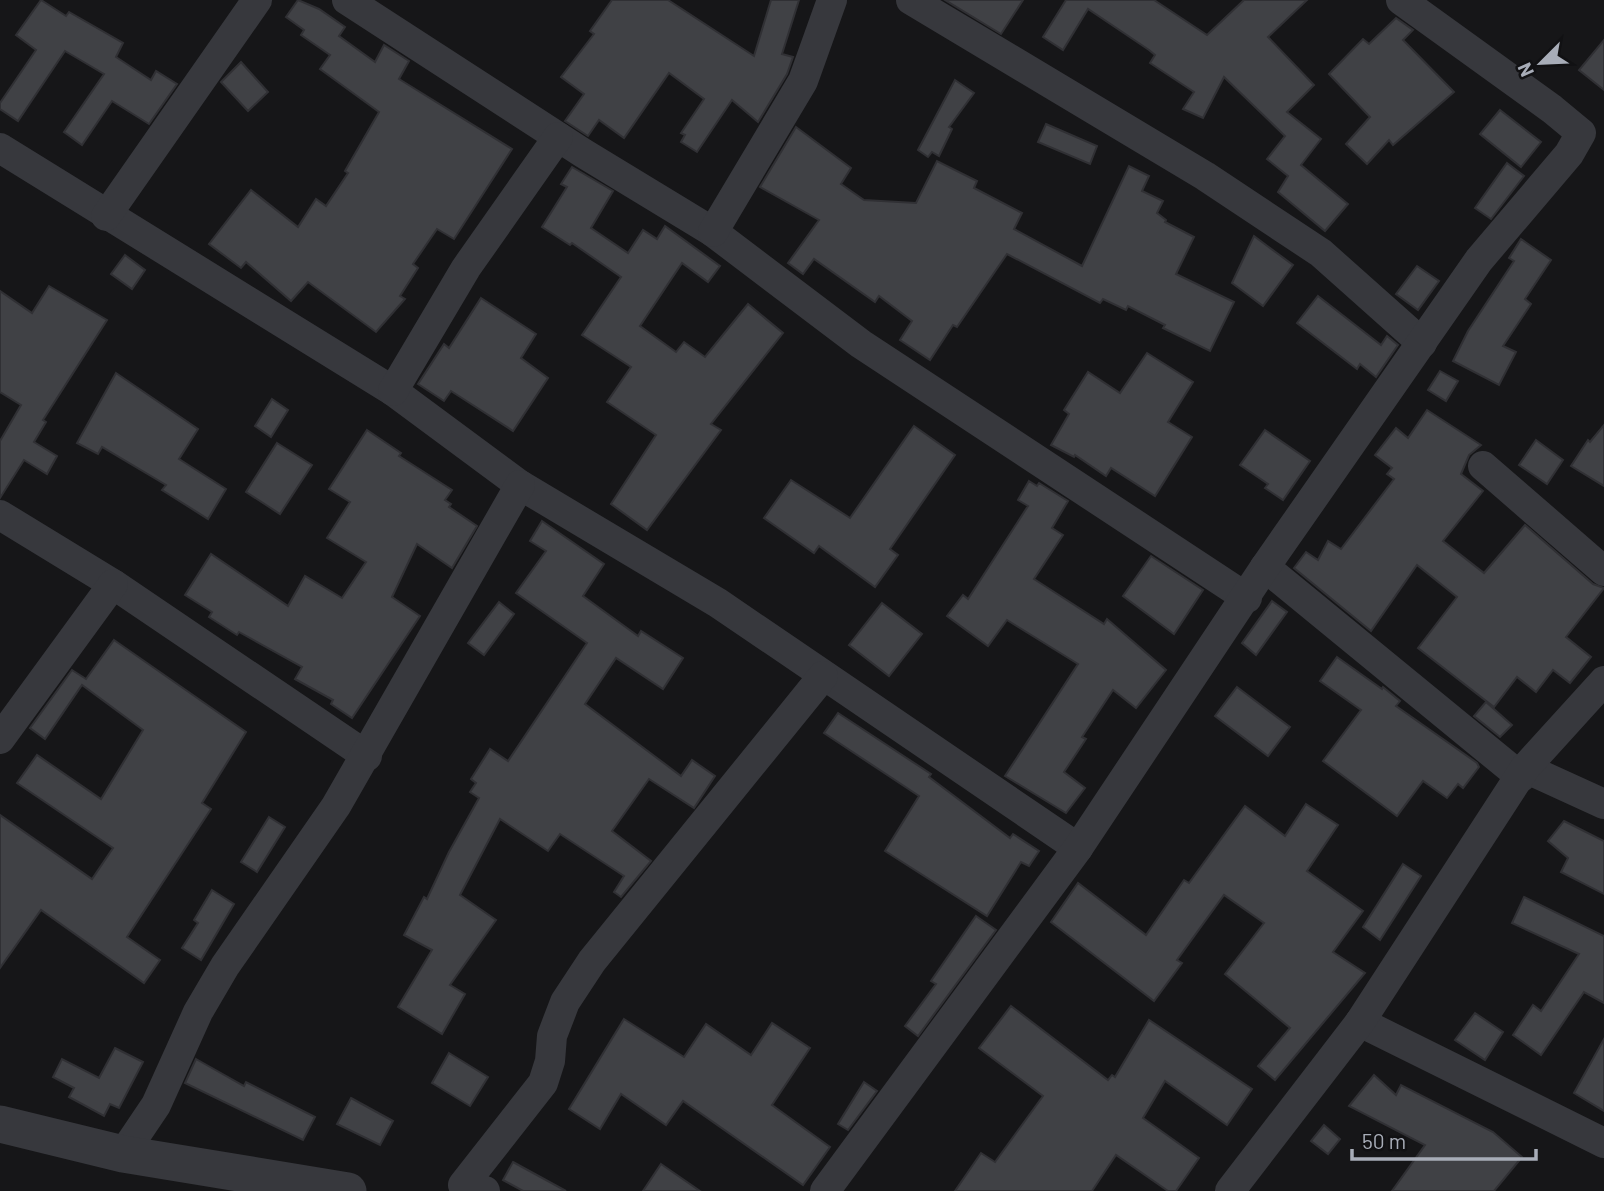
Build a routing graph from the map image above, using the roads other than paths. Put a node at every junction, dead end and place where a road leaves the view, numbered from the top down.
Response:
1 (257, 0) edge
2 (347, 0) edge
3 (832, 0) edge
4 (911, 0) edge
5 (1401, 0) edge
6 (558, 137) junction
7 (0, 148) edge
8 (106, 216) junction
9 (713, 232) junction
10 (1422, 343) junction
11 (393, 391) junction
12 (1483, 466) dead end
13 (520, 485) junction
14 (0, 515) edge
15 (1265, 567) junction
16 (1604, 571) edge
17 (113, 584) junction
18 (1247, 598) junction
19 (823, 676) junction
20 (1604, 681) edge
21 (0, 739) edge
22 (367, 756) junction
23 (1523, 773) junction
24 (1604, 804) edge
25 (1078, 848) junction
26 (1360, 1022) junction
27 (0, 1124) edge
28 (1604, 1143) edge
29 (122, 1154) junction
30 (263, 1184) edge
31 (348, 1191) edge
32 (485, 1191) edge
33 (825, 1191) edge
34 (1230, 1191) edge

1 - 8 street
2 - 6 street
3 - 9 street
4 - 10 street
5 - 10 street
6 - 9 street
6 - 11 street
7 - 8 street
8 - 11 street
9 - 18 street
10 - 15 street
11 - 13 street
12 - 16 street
13 - 19 street
13 - 22 street
14 - 17 street
15 - 18 street
15 - 23 street
17 - 21 street
17 - 22 street
18 - 25 street
19 - 25 street
19 - 32 street
20 - 23 street
22 - 29 street
23 - 24 street
23 - 26 street
25 - 33 street
26 - 28 street
26 - 34 street
27 - 29 street
29 - 30 street
30 - 31 street

